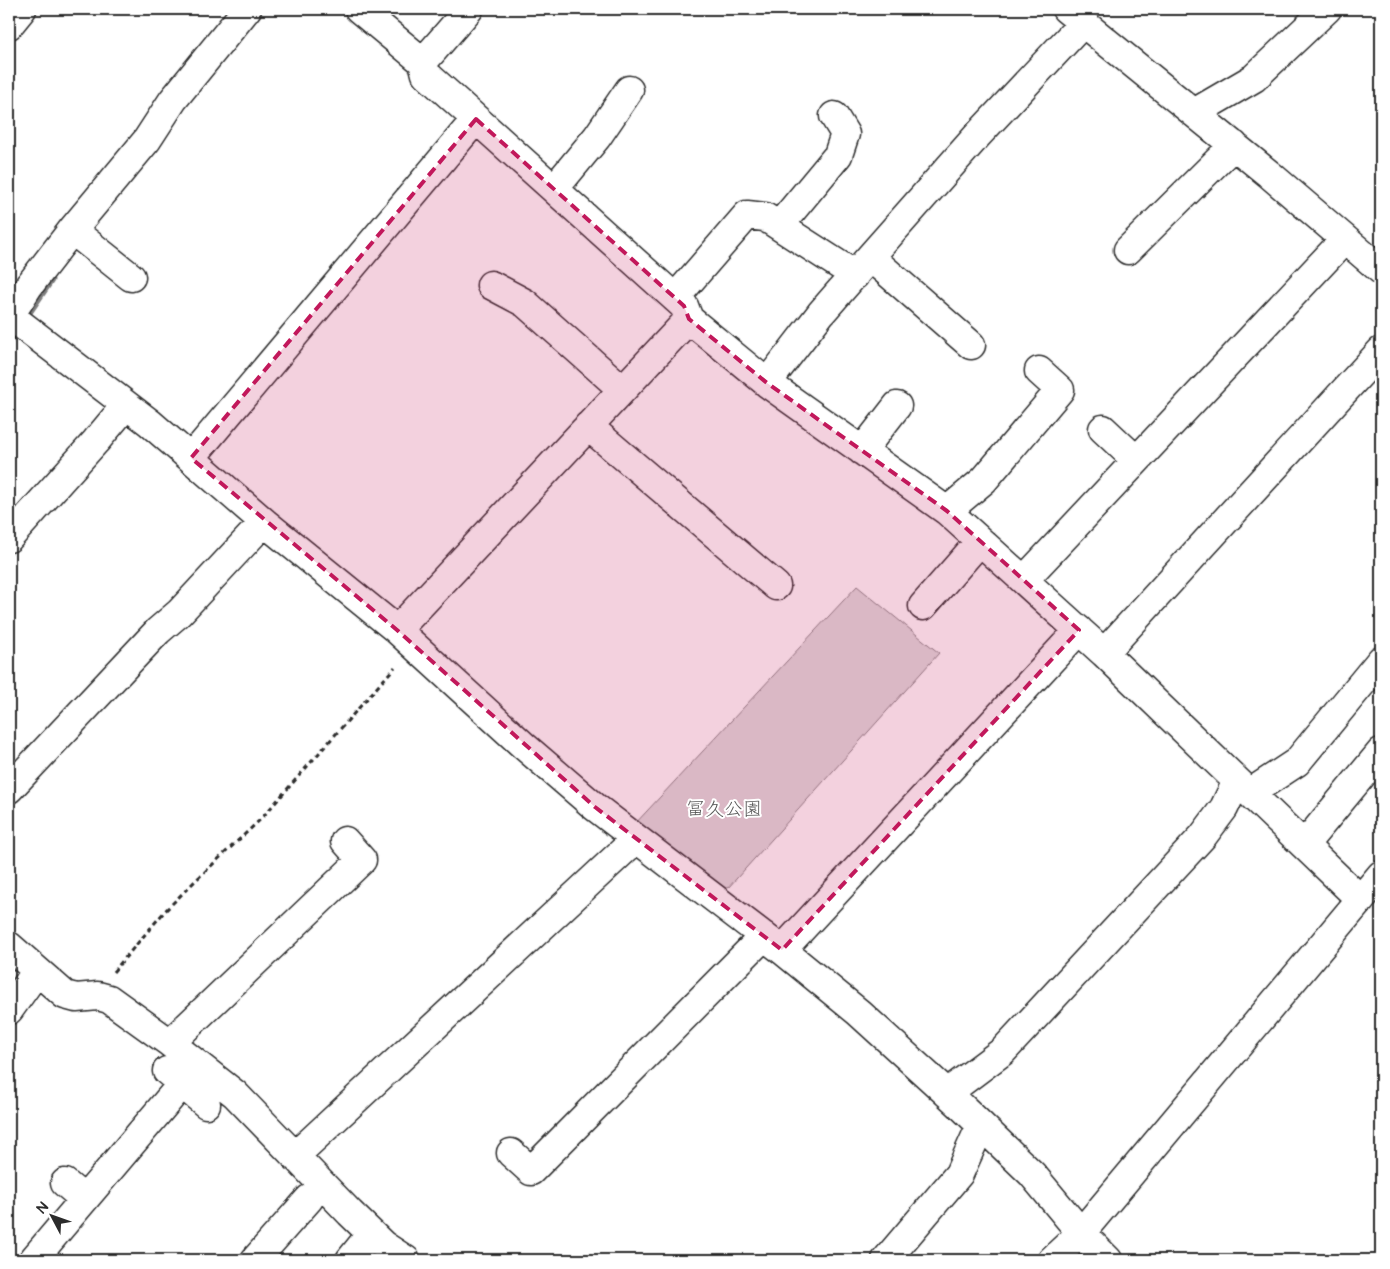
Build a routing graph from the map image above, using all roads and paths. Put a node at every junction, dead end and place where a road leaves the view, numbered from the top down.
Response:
1 (22, 9) edge
2 (247, 9) edge
3 (359, 9) edge
4 (469, 9) edge
5 (1327, 9) edge
6 (1074, 16) edge
7 (9, 26) edge
8 (423, 62) junction
9 (629, 90) dead end
10 (1194, 113) junction
11 (834, 116) dead end
12 (476, 119) junction
13 (1234, 145) junction
14 (554, 189) junction
15 (779, 226) junction
16 (72, 230) junction
17 (1345, 239) junction
18 (1128, 250) dead end
19 (862, 266) junction
20 (1381, 270) edge
21 (131, 277) dead end
22 (491, 285) dead end
23 (682, 308) junction
24 (13, 319) edge
25 (970, 345) dead end
26 (1381, 350) edge
27 (1039, 371) dead end
28 (767, 383) junction
29 (622, 390) junction
30 (126, 405) junction
31 (897, 406) dead end
32 (588, 426) junction
33 (1103, 429) dead end
34 (862, 451) junction
35 (190, 458) junction
36 (1136, 460) junction
37 (947, 511) junction
38 (264, 522) junction
39 (9, 538) edge
40 (980, 541) junction
41 (1024, 580) junction
42 (776, 586) dead end
43 (923, 606) dead end
44 (1079, 630) junction
45 (405, 638) junction
46 (1104, 653) junction
47 (1381, 660) edge
48 (1381, 752) edge
49 (1244, 787) junction
50 (9, 789) edge
51 (636, 839) junction
52 (344, 841) dead end
53 (1304, 845) junction
54 (1381, 875) edge
55 (1361, 900) junction
56 (773, 943) junction
57 (9, 946) edge
58 (37, 971) junction
59 (98, 996) junction
60 (9, 1010) edge
61 (170, 1043) junction
62 (947, 1093) junction
63 (206, 1104) dead end
64 (981, 1125) junction
65 (510, 1153) dead end
66 (296, 1155) junction
67 (309, 1198) dead end
68 (1081, 1233) junction
69 (372, 1234) junction
70 (33, 1260) edge
71 (255, 1260) edge
72 (350, 1260) edge
73 (406, 1260) edge
74 (886, 1260) edge
75 (1052, 1260) edge
76 (1108, 1260) edge

1 - 7 street
2 - 16 street
3 - 8 street
4 - 8 street
5 - 10 street
6 - 10 street
6 - 19 street
8 - 12 street
9 - 14 street
10 - 13 street
11 - 15 street
12 - 14 street
12 - 35 street
13 - 17 street
13 - 18 street
14 - 23 street
15 - 19 street
15 - 23 street
16 - 21 street
16 - 24 street
17 - 20 street
17 - 36 street
19 - 25 street
19 - 28 street
22 - 29 street
23 - 28 street
23 - 29 street
24 - 30 street
26 - 46 street
27 - 37 street
28 - 34 street
29 - 32 street
30 - 35 street
30 - 39 street
31 - 34 street
32 - 42 street
32 - 45 street
33 - 36 street
34 - 37 street
35 - 38 street
36 - 41 street
37 - 40 street
38 - 45 street
38 - 50 street
40 - 41 street
40 - 43 street
41 - 44 street
44 - 46 street
44 - 56 street
45 - 51 street
45 - 59 path
46 - 49 street
47 - 49 street
48 - 53 street
49 - 53 street
49 - 62 street
51 - 56 street
51 - 66 street
52 - 61 street
53 - 55 street
54 - 55 street
55 - 68 street
56 - 62 street
56 - 65 street
57 - 58 street
58 - 59 street
58 - 60 street
59 - 61 street
61 - 66 street
62 - 64 street
63 - 70 street
64 - 68 street
64 - 74 street
66 - 69 street
67 - 71 street
68 - 75 street
68 - 76 street
69 - 72 street
69 - 73 street

